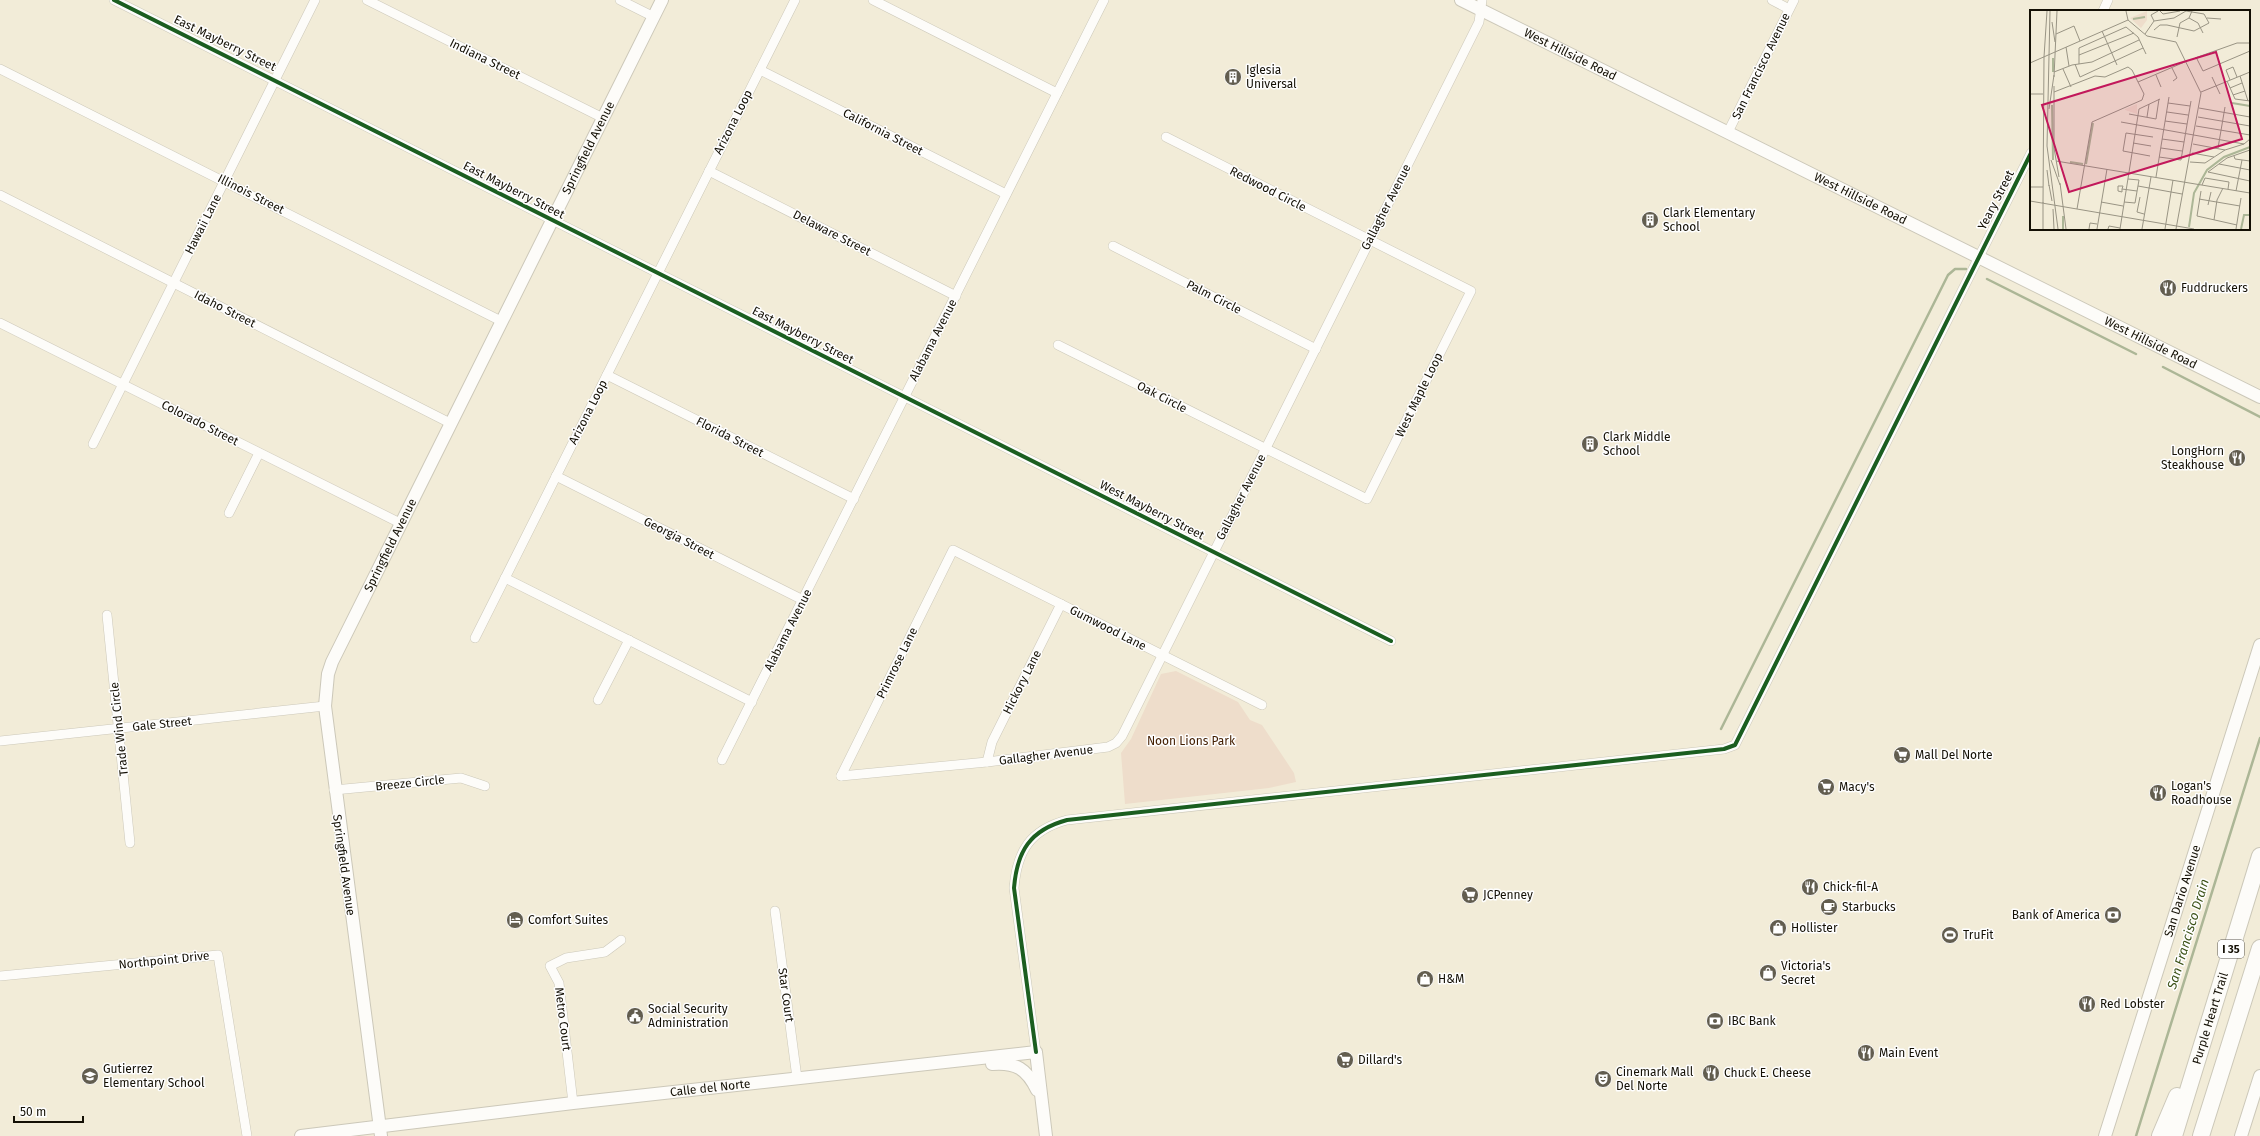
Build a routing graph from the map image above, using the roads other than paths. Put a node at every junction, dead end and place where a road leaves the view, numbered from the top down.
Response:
1 (114, 0) edge
2 (314, 0) edge
3 (367, 0) edge
4 (620, 0) edge
5 (662, 0) edge
6 (795, 0) edge
7 (873, 0) edge
8 (1104, 0) edge
9 (1461, 0) edge
10 (1772, 0) edge
11 (1794, 0) edge
12 (2108, 0) edge
13 (1481, 5) edge
14 (1789, 9) junction
15 (2103, 10) edge
16 (654, 17) junction
17 (0, 69) edge
18 (760, 70) junction
19 (275, 79) junction
20 (1057, 92) junction
21 (603, 118) junction
22 (1728, 132) junction
23 (1166, 137) dead end
24 (2030, 155) edge
25 (709, 171) junction
26 (224, 181) junction
27 (1006, 194) junction
28 (0, 195) edge
29 (552, 220) junction
30 (1370, 241) junction
31 (1113, 246) dead end
32 (1979, 257) junction
33 (658, 273) junction
34 (173, 282) junction
35 (956, 296) junction
36 (501, 321) junction
37 (0, 323) edge
38 (1058, 345) dead end
39 (1316, 349) junction
40 (607, 375) junction
41 (123, 384) junction
42 (904, 397) junction
43 (2260, 397) edge
44 (450, 423) junction
45 (92, 444) dead end
46 (1265, 449) junction
47 (259, 453) junction
48 (556, 476) junction
49 (854, 499) junction
50 (229, 512) dead end
51 (400, 523) junction
52 (953, 550) joint
53 (1214, 552) junction
54 (505, 578) junction
55 (803, 600) junction
56 (1061, 604) junction
57 (107, 615) dead end
58 (475, 638) dead end
59 (629, 640) junction
60 (1391, 641) dead end
61 (2260, 645) edge
62 (1162, 655) junction
63 (598, 700) dead end
64 (752, 702) junction
65 (1262, 705) dead end
66 (324, 706) junction
67 (119, 729) junction
68 (0, 741) edge
69 (722, 760) dead end
70 (987, 762) junction
71 (841, 776) joint
72 (485, 786) dead end
73 (334, 790) junction
74 (130, 843) dead end
75 (2260, 856) edge
76 (775, 911) dead end
77 (621, 940) dead end
78 (2260, 948) edge
79 (0, 976) edge
80 (2203, 1043) junction
81 (1036, 1052) junction
82 (957, 1061) junction
83 (2260, 1076) edge
84 (797, 1078) junction
85 (2215, 1095) junction
86 (1041, 1097) junction
87 (573, 1103) junction
88 (380, 1132) edge
89 (247, 1136) edge
90 (301, 1136) edge
91 (1046, 1136) edge
92 (2105, 1136) edge
93 (2160, 1136) edge
94 (2174, 1136) edge
95 (2202, 1136) edge
96 (2206, 1136) edge
97 (2241, 1136) edge

1 - 19 street, East Mayberry Street
2 - 19 street, Hawaii Lane
3 - 21 street, Indiana Street
4 - 16 street
5 - 16 street, Springfield Avenue
6 - 18 street, Arizona Loop
7 - 20 street
8 - 20 street, Alabama Avenue
9 - 13 street, West Hillside Road
10 - 14 street
11 - 14 street, San Francisco Avenue
12 - 15 street
13 - 22 street, West Hillside Road
13 - 30 street, Gallagher Avenue
14 - 22 street, San Francisco Avenue
16 - 21 street, Springfield Avenue
17 - 26 street, Illinois Street
18 - 25 street, Arizona Loop
18 - 27 street, California Street
19 - 26 street, Hawaii Lane
19 - 29 street, East Mayberry Street
20 - 27 street, Alabama Avenue
21 - 29 street, Springfield Avenue
22 - 32 street, West Hillside Road
23 - 30 street, Redwood Circle
24 - 32 street, Yeary Street
25 - 33 street, Arizona Loop
25 - 35 street, Delaware Street
26 - 34 street, Hawaii Lane
26 - 36 street, Illinois Street
27 - 35 street, Alabama Avenue
28 - 34 street, Idaho Street
29 - 33 street, East Mayberry Street
29 - 36 street, Springfield Avenue
30 - 39 street, Gallagher Avenue
30 - 46 street, West Maple Loop
31 - 39 street, Palm Circle
32 - 43 street, West Hillside Road
32 - 81 street, Yeary Street
33 - 40 street, Arizona Loop
33 - 42 street, East Mayberry Street
34 - 41 street, Hawaii Lane
34 - 44 street, Idaho Street
35 - 42 street, Alabama Avenue
36 - 44 street, Springfield Avenue
37 - 41 street, Colorado Street
38 - 46 street, Oak Circle
39 - 46 street, Gallagher Avenue
40 - 48 street, Arizona Loop
40 - 49 street, Florida Street
41 - 45 street, Hawaii Lane
41 - 47 street, Colorado Street
42 - 49 street, Alabama Avenue
42 - 53 street, West Mayberry Street
44 - 51 street, Springfield Avenue
46 - 53 street, Gallagher Avenue
47 - 50 street
47 - 51 street, Colorado Street
48 - 54 street, Arizona Loop
48 - 55 street, Georgia Street
49 - 55 street, Alabama Avenue
51 - 66 street, Springfield Avenue
52 - 56 street, Gumwood Lane
52 - 71 street, Primrose Lane
53 - 60 street, West Mayberry Street
53 - 62 street, Gallagher Avenue
54 - 58 street, Arizona Loop
54 - 59 street
55 - 64 street, Alabama Avenue
56 - 62 street, Gumwood Lane
56 - 70 street, Hickory Lane
57 - 67 street, Trade Wind Circle
59 - 63 street
59 - 64 street
61 - 92 street, San Dario Avenue
62 - 65 street, Gumwood Lane
62 - 70 street, Gallagher Avenue
64 - 69 street, Alabama Avenue
66 - 67 street, Gale Street
66 - 73 street, Springfield Avenue
67 - 68 street, Gale Street
67 - 74 street, Trade Wind Circle
70 - 71 street, Gallagher Avenue
72 - 73 street, Breeze Circle
73 - 88 street, Springfield Avenue
75 - 80 highway, Purple Heart Trail / I 35
76 - 84 street, Star Court
77 - 87 street, Metro Court
78 - 85 highway, I 35
79 - 89 street, Northpoint Drive
80 - 93 highway
80 - 94 highway, Purple Heart Trail / I 35
81 - 82 street, Calle del Norte
81 - 86 street
82 - 84 street, Calle del Norte
82 - 86 street
83 - 97 street
84 - 87 street, Calle del Norte
85 - 95 highway, I 35
85 - 96 highway
86 - 91 street
87 - 88 street, Calle del Norte
88 - 90 street, Calle del Norte

